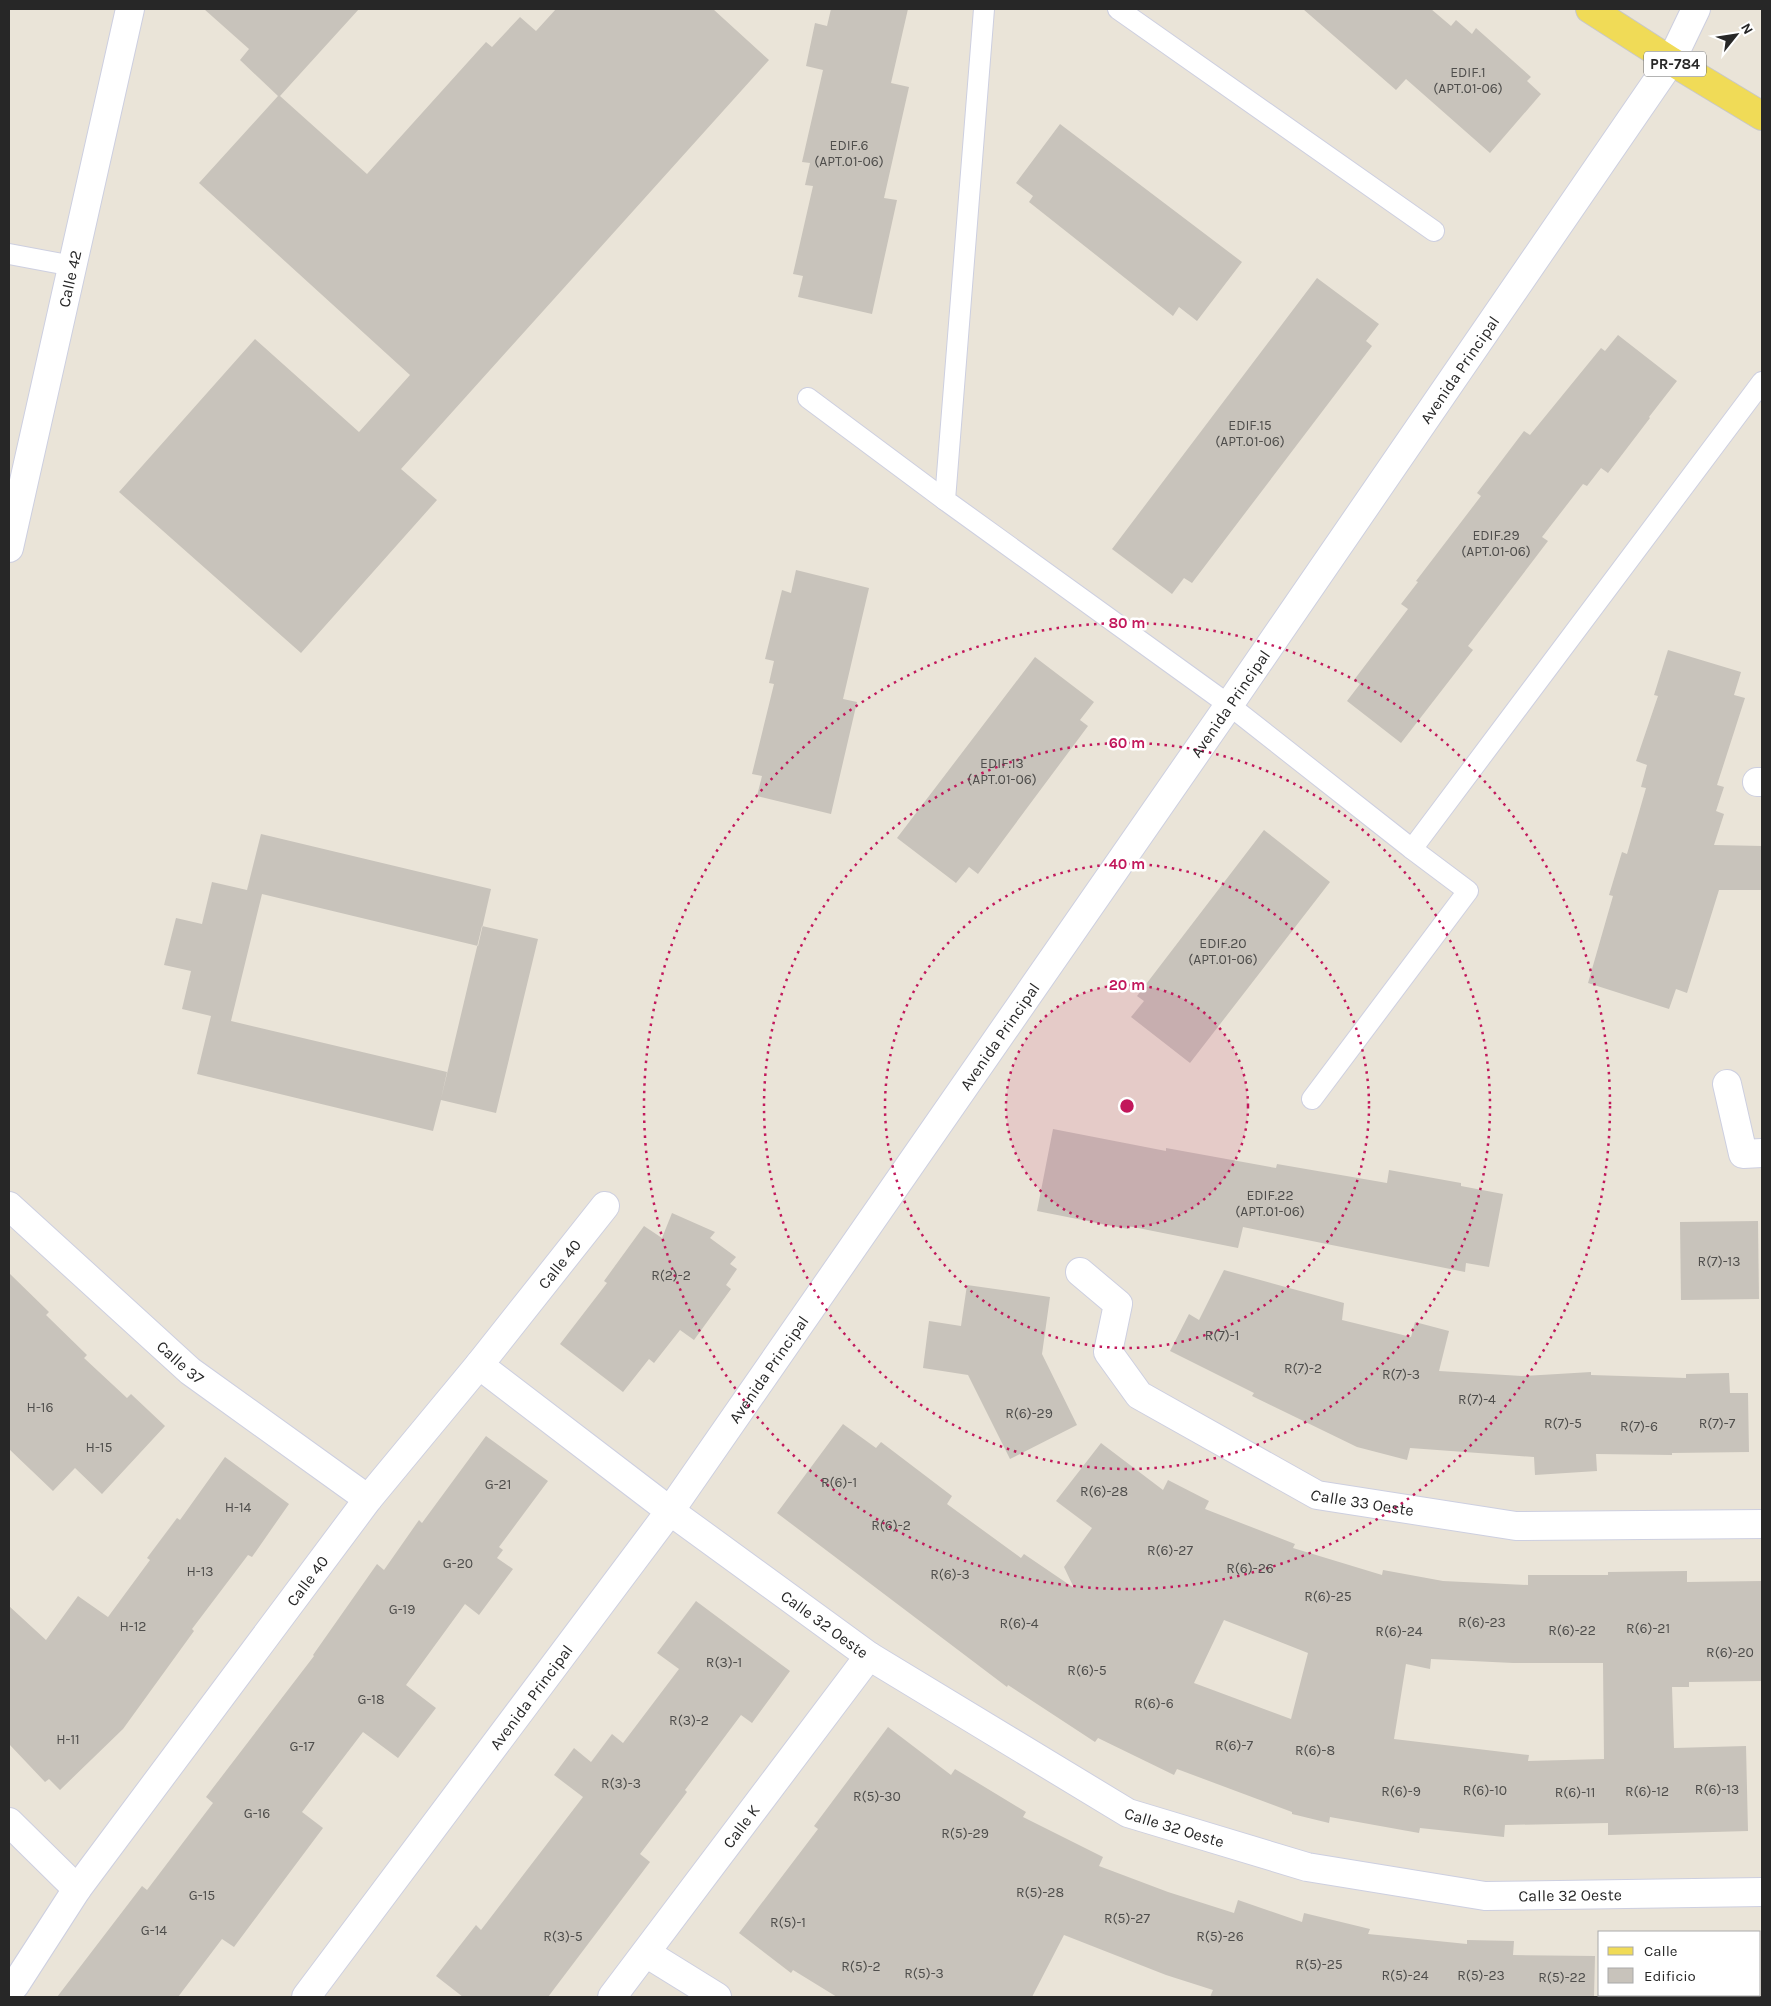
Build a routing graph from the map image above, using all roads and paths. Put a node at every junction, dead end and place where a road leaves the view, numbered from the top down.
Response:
1 (130, 9) edge
2 (984, 9) edge
3 (1118, 9) edge
4 (1590, 9) edge
5 (1696, 9) edge
6 (1672, 61) junction
7 (1762, 116) edge
8 (1434, 231) dead end
9 (9, 254) edge
10 (73, 266) junction
11 (1762, 382) edge
12 (808, 398) dead end
13 (945, 500) junction
14 (9, 548) edge
15 (1228, 705) junction
16 (1412, 849) junction
17 (1727, 1084) dead end
18 (1312, 1099) dead end
19 (1762, 1154) edge
20 (9, 1206) edge
21 (605, 1206) dead end
22 (1080, 1272) dead end
23 (479, 1365) junction
24 (368, 1499) junction
25 (670, 1511) junction
26 (1762, 1524) edge
27 (869, 1656) junction
28 (9, 1822) edge
29 (77, 1889) junction
30 (1762, 1892) edge
31 (646, 1953) junction
32 (15, 1986) dead end
33 (306, 1997) edge
34 (612, 1997) edge
35 (717, 1997) edge

1 - 10 street, Calle 42
2 - 13 lane
3 - 8 lane
4 - 6 main road, PR-784 / PR-784
5 - 6 street, Avenida Principal
6 - 7 main road, PR-784 / PR-784
6 - 15 street, Avenida Principal
9 - 10 lane
10 - 14 street, Calle 42
11 - 16 lane
12 - 13 lane
13 - 15 lane
15 - 16 lane
15 - 25 street, Avenida Principal
16 - 18 lane
17 - 19 street
20 - 24 street, Calle 37
21 - 23 street, Calle 40
22 - 26 street, Calle 33 Oeste
23 - 24 street, Calle 40
23 - 25 street, Calle 32 Oeste
24 - 29 street, Calle 40
25 - 27 street, Calle 32 Oeste
25 - 33 street, Avenida Principal
27 - 30 street, Calle 32 Oeste
27 - 31 street, Calle K
28 - 29 street
29 - 32 street, Calle 40
31 - 34 street, Calle K
31 - 35 street

